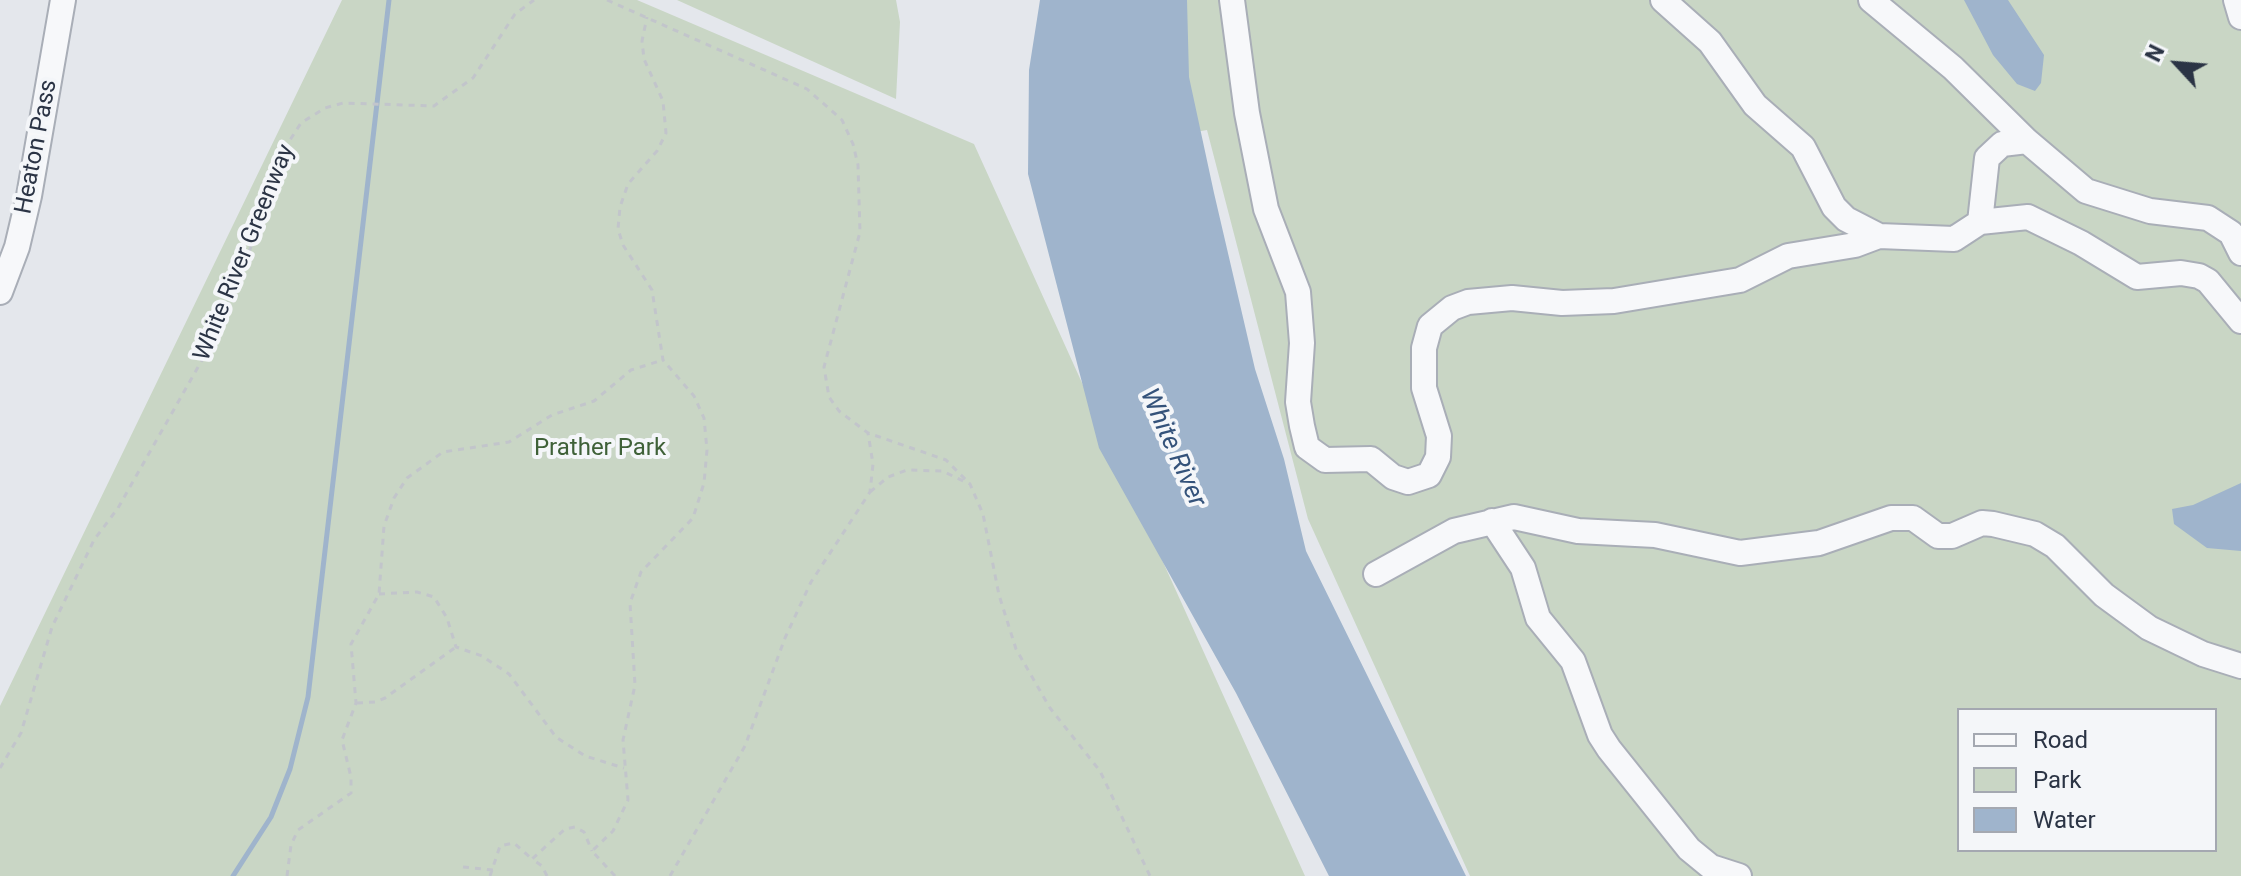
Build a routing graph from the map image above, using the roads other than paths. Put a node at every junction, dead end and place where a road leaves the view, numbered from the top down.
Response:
1 (63, 0) edge
2 (1232, 0) edge
3 (1663, 0) edge
4 (1871, 0) edge
5 (2236, 0) edge
6 (2241, 17) edge
7 (2027, 141) junction
8 (1980, 222) junction
9 (1879, 236) junction
10 (2241, 253) edge
11 (0, 292) edge
12 (2241, 321) edge
13 (1492, 521) junction
14 (1376, 574) dead end
15 (2241, 666) edge
16 (1739, 876) edge

1 - 11 street, Heaton Pass
2 - 9 street
3 - 9 street
4 - 7 street
5 - 6 street
7 - 8 street
7 - 10 street
8 - 9 street
8 - 12 street
13 - 14 street
13 - 15 street
13 - 16 street

